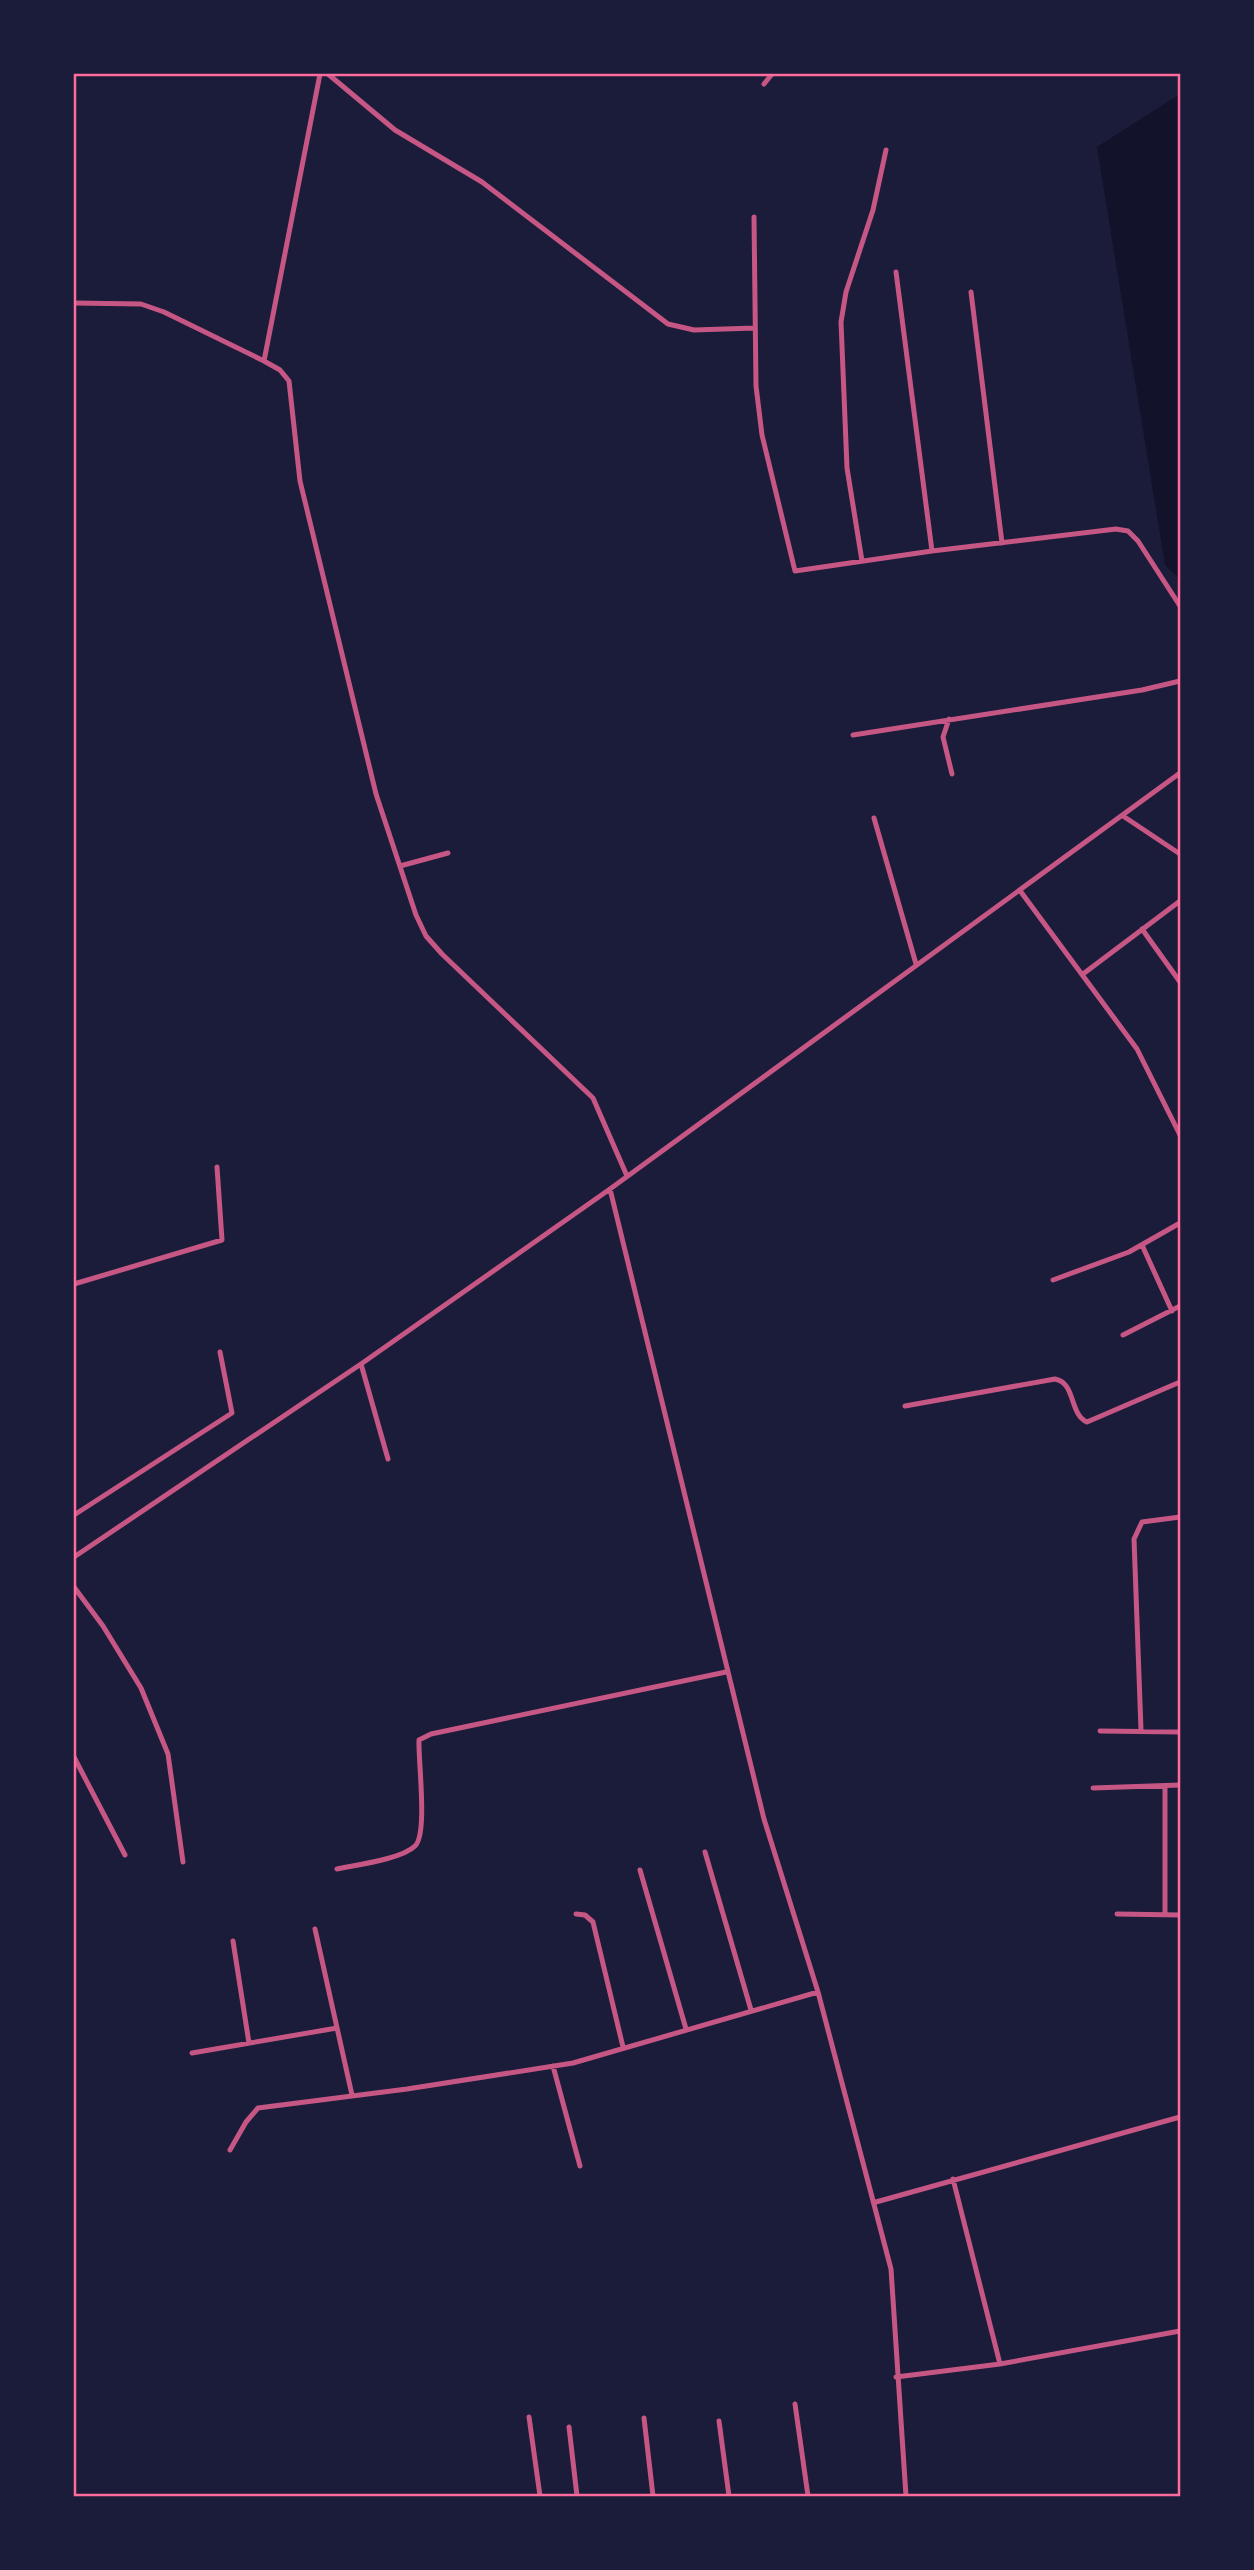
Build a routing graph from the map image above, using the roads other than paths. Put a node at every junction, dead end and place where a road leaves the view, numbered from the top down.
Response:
1 (320, 74) edge
2 (328, 74) edge
3 (772, 74) edge
4 (764, 84) dead end
5 (886, 150) dead end
6 (754, 218) dead end
7 (896, 272) dead end
8 (971, 292) dead end
9 (74, 303) edge
10 (755, 328) junction
11 (264, 361) junction
12 (1002, 542) junction
13 (932, 551) junction
14 (862, 561) junction
15 (1181, 606) edge
16 (1181, 681) edge
17 (949, 719) junction
18 (853, 735) dead end
19 (1181, 773) edge
20 (952, 774) dead end
21 (1123, 816) junction
22 (874, 818) dead end
23 (448, 853) dead end
24 (1181, 854) edge
25 (400, 866) junction
26 (1021, 892) junction
27 (1181, 901) edge
28 (1142, 929) junction
29 (916, 964) junction
30 (1083, 974) junction
31 (1181, 982) edge
32 (1181, 1136) edge
33 (217, 1167) dead end
34 (627, 1176) junction
35 (610, 1189) junction
36 (1181, 1223) edge
37 (1142, 1245) junction
38 (1053, 1280) dead end
39 (74, 1284) edge
40 (1181, 1306) edge
41 (1172, 1311) junction
42 (1123, 1335) dead end
43 (219, 1352) dead end
44 (361, 1364) junction
45 (1181, 1382) edge
46 (905, 1406) dead end
47 (388, 1459) dead end
48 (74, 1515) edge
49 (1181, 1517) edge
50 (74, 1557) edge
51 (74, 1587) edge
52 (726, 1672) junction
53 (1141, 1730) junction
54 (1100, 1731) dead end
55 (1181, 1731) edge
56 (74, 1757) edge
57 (1181, 1785) edge
58 (1166, 1786) junction
59 (1093, 1788) dead end
60 (705, 1852) dead end
61 (125, 1855) dead end
62 (183, 1862) dead end
63 (337, 1869) dead end
64 (640, 1870) dead end
65 (576, 1914) dead end
66 (1117, 1914) dead end
67 (1165, 1914) junction
68 (1181, 1915) edge
69 (315, 1929) dead end
70 (233, 1941) dead end
71 (818, 1992) junction
72 (751, 2010) junction
73 (337, 2028) junction
74 (686, 2029) junction
75 (249, 2043) junction
76 (623, 2048) junction
77 (192, 2053) dead end
78 (552, 2066) junction
79 (352, 2095) junction
80 (1181, 2117) edge
81 (230, 2150) dead end
82 (580, 2166) dead end
83 (953, 2179) junction
84 (876, 2202) junction
85 (1181, 2331) edge
86 (1000, 2364) junction
87 (896, 2377) junction
88 (795, 2404) dead end
89 (529, 2417) dead end
90 (644, 2418) dead end
91 (719, 2421) dead end
92 (569, 2427) dead end
93 (540, 2497) edge
94 (577, 2497) edge
95 (653, 2497) edge
96 (729, 2497) edge
97 (808, 2497) edge
98 (906, 2497) edge

1 - 11 street
2 - 10 street
3 - 4 street
5 - 14 street
6 - 10 street
7 - 13 street
8 - 12 street
9 - 11 street
10 - 14 street
11 - 25 street
12 - 13 street
12 - 15 street
13 - 14 street
16 - 17 street
17 - 18 street
17 - 20 street
19 - 21 street
21 - 24 street
21 - 26 street
22 - 29 street
23 - 25 street
25 - 34 street
26 - 29 street
26 - 30 street
27 - 28 street
28 - 30 street
28 - 31 street
29 - 34 street
30 - 32 street
33 - 39 street
34 - 35 street
35 - 44 street
35 - 52 street
36 - 37 street
37 - 38 street
37 - 41 street
40 - 41 street
41 - 42 street
43 - 48 street
44 - 47 street
44 - 50 street
45 - 46 street
49 - 53 street
51 - 62 street
52 - 63 street
52 - 71 street
53 - 54 street
53 - 55 street
56 - 61 street
57 - 58 street
58 - 59 street
58 - 67 street
60 - 72 street
64 - 74 street
65 - 76 street
66 - 67 street
67 - 68 street
69 - 73 street
70 - 75 street
71 - 72 street
71 - 84 street
72 - 74 street
73 - 75 street
73 - 79 street
74 - 76 street
75 - 77 street
76 - 78 street
78 - 79 street
78 - 82 street
79 - 81 street
80 - 83 street
83 - 84 street
83 - 86 street
84 - 87 street
85 - 86 street
86 - 87 street
87 - 98 street
88 - 97 street
89 - 93 street
90 - 95 street
91 - 96 street
92 - 94 street

